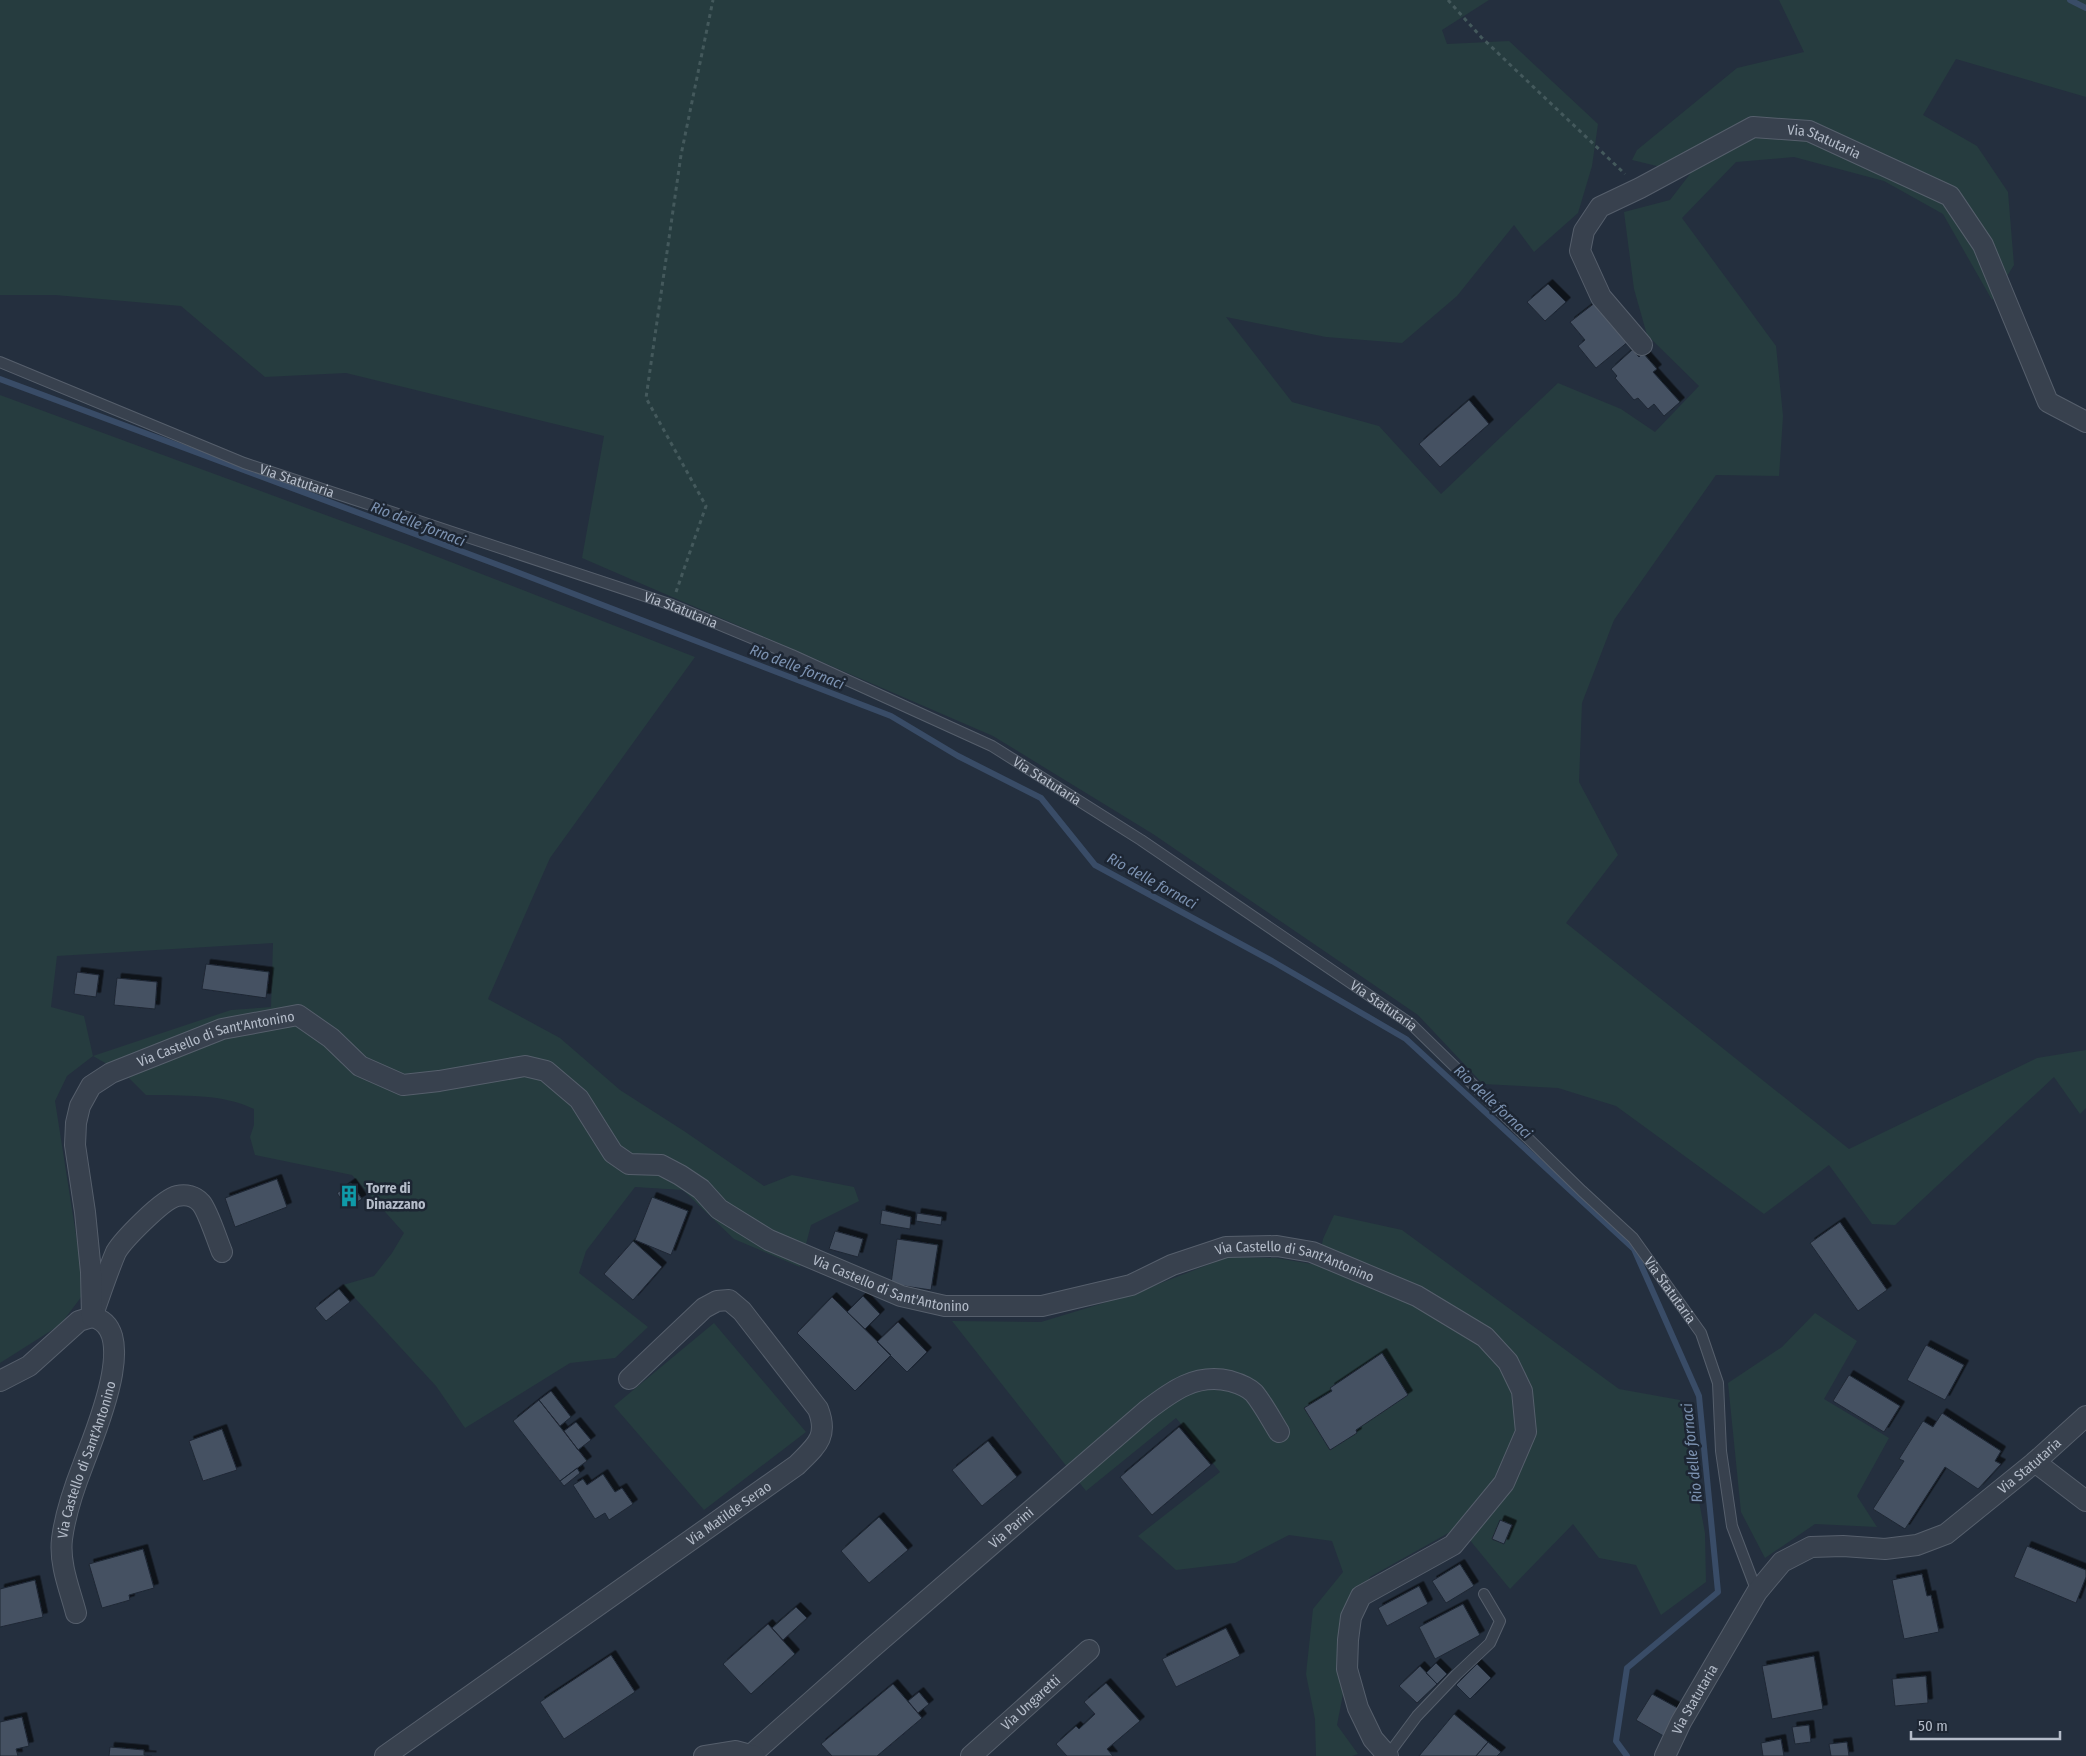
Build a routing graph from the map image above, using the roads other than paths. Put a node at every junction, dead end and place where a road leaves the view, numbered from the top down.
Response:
1 (1642, 345) dead end
2 (0, 362) edge
3 (2086, 422) edge
4 (222, 1252) dead end
5 (92, 1316) junction
6 (629, 1379) dead end
7 (0, 1381) edge
8 (2086, 1416) edge
9 (1279, 1432) dead end
10 (2035, 1462) junction
11 (2086, 1501) edge
12 (1757, 1592) junction
13 (1484, 1594) dead end
14 (76, 1613) dead end
15 (1089, 1650) dead end
16 (753, 1755) edge
17 (385, 1756) edge
18 (704, 1756) edge
19 (971, 1756) edge
20 (1388, 1756) edge
21 (1665, 1756) edge

1 - 3 street, Via Statutaria
2 - 12 lane, Via Statutaria
4 - 5 street
5 - 7 street
5 - 14 street, Via Castello di Sant'Antonino
5 - 20 street, Via Castello di Sant'Antonino
6 - 17 street, Via Matilde Serao
8 - 10 street, Via Statutaria
9 - 16 street, Via Parini
10 - 11 street
10 - 12 street, Via Statutaria
12 - 21 street, Via Statutaria
13 - 20 lane
15 - 19 street, Via Ungaretti
16 - 18 street

